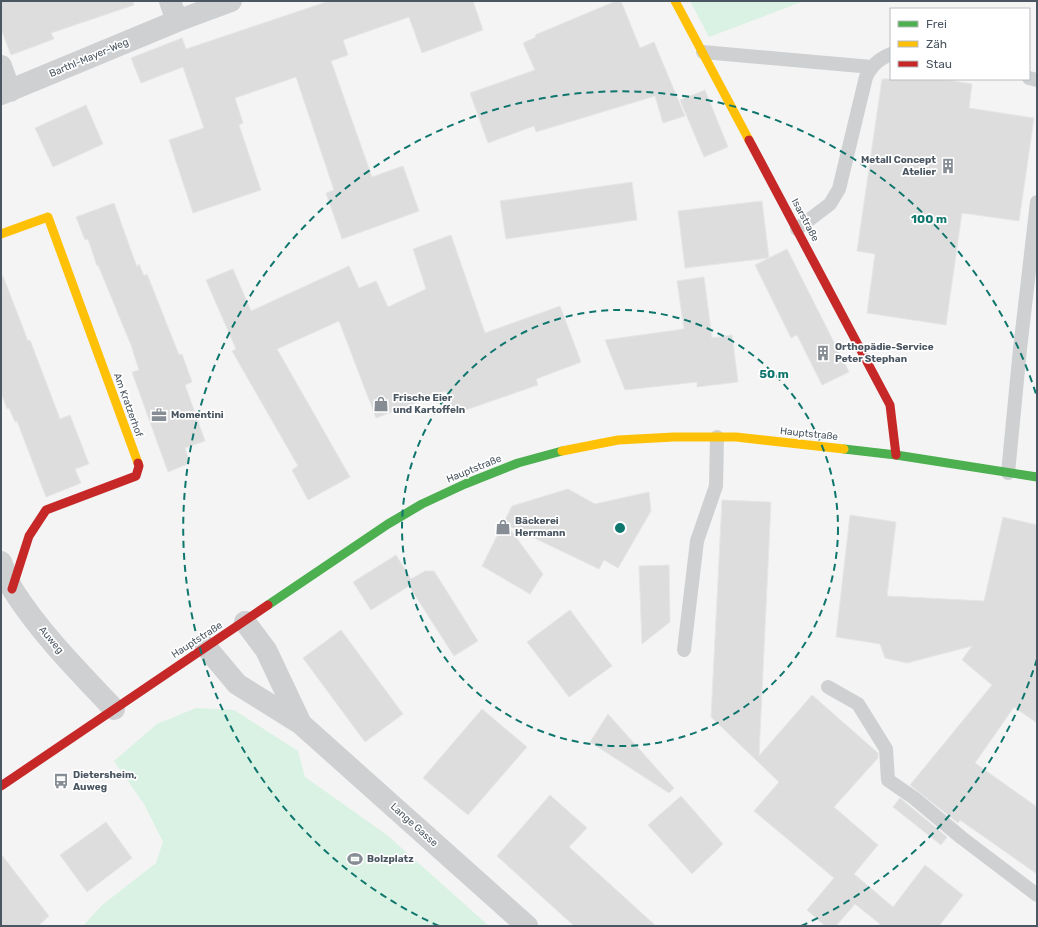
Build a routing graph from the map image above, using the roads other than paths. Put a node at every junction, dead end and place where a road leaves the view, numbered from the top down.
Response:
1 (231, 1) edge
2 (675, 1) edge
3 (174, 11) edge
4 (703, 52) junction
5 (890, 54) edge
6 (1, 66) edge
7 (872, 66) junction
8 (6, 92) edge
9 (1037, 202) edge
10 (797, 229) junction
11 (1, 234) edge
12 (717, 437) junction
13 (896, 455) junction
14 (1008, 473) junction
15 (1037, 477) edge
16 (1, 562) edge
17 (12, 589) junction
18 (245, 622) junction
19 (206, 647) junction
20 (684, 650) dead end
21 (828, 687) dead end
22 (114, 709) junction
23 (301, 724) junction
24 (1, 786) edge
25 (1037, 895) edge
26 (527, 926) edge

1 - 3 street, Barthl-Mayer-Weg
2 - 4 main road, Isarstraße
3 - 8 street, Barthl-Mayer-Weg
4 - 7 lane
4 - 10 main road, Isarstraße
5 - 7 lane
6 - 8 street
7 - 10 lane
9 - 14 lane
10 - 13 main road, Isarstraße
11 - 17 main road, Am Kratzerhof
12 - 13 main road, Hauptstraße
12 - 18 main road, Hauptstraße
12 - 20 lane
13 - 14 main road, Hauptstraße
14 - 15 main road, Hauptstraße
16 - 17 street, Auweg
17 - 22 street, Auweg
18 - 19 main road, Hauptstraße
18 - 23 street, Lange Gasse
19 - 22 main road, Hauptstraße
19 - 23 street, Lange Gasse
21 - 25 lane
22 - 24 main road, Hauptstraße
23 - 26 street, Lange Gasse

